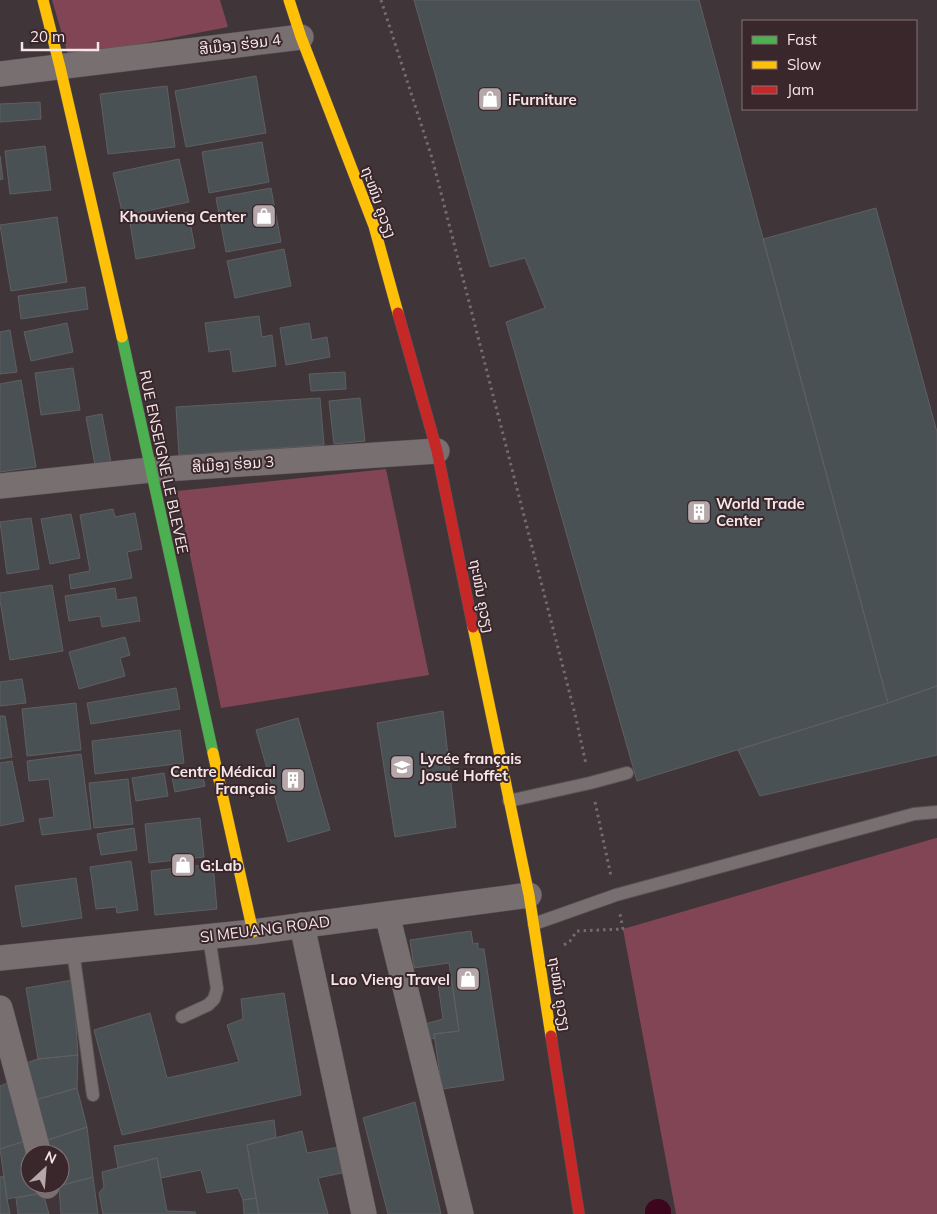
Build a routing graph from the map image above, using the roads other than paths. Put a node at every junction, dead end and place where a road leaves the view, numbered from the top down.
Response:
1 (43, 0) edge
2 (289, 0) edge
3 (302, 37) junction
4 (60, 67) junction
5 (0, 74) edge
6 (438, 451) junction
7 (150, 470) junction
8 (0, 486) edge
9 (627, 773) dead end
10 (509, 801) junction
11 (937, 812) edge
12 (529, 895) junction
13 (387, 914) junction
14 (534, 924) junction
15 (302, 925) junction
16 (253, 932) junction
17 (209, 937) junction
18 (73, 951) junction
19 (0, 958) edge
20 (0, 1008) edge
21 (182, 1017) dead end
22 (93, 1095) dead end
23 (36, 1144) edge
24 (364, 1214) edge
25 (462, 1214) edge
26 (580, 1214) edge

1 - 4 street, RUE ENSEIGNE LE BLEVEE
2 - 3 street, ຖະໜົນ ຄູວຽງ
3 - 4 street, ສີເມືອງ ຮ່ອມ 4
3 - 6 street, ຖະໜົນ ຄູວຽງ
4 - 5 street, ສີເມືອງ ຮ່ອມ 4
4 - 7 street, RUE ENSEIGNE LE BLEVEE
6 - 7 street, ສີເມືອງ ຮ່ອມ 3
6 - 10 street, ຖະໜົນ ຄູວຽງ
7 - 8 street, ສີເມືອງ ຮ່ອມ 3
7 - 16 street, RUE ENSEIGNE LE BLEVEE
9 - 10 lane
10 - 12 street, ຖະໜົນ ຄູວຽງ
11 - 14 lane
12 - 13 street, SI MEUANG ROAD
12 - 14 street, ຖະໜົນ ຄູວຽງ
13 - 15 street, SI MEUANG ROAD
13 - 25 street
14 - 26 street, ຖະໜົນ ຄູວຽງ
15 - 16 street, SI MEUANG ROAD
15 - 24 street
16 - 17 street, SI MEUANG ROAD
17 - 18 street, SI MEUANG ROAD
17 - 21 lane
18 - 19 street, SI MEUANG ROAD
18 - 22 lane
20 - 23 street

